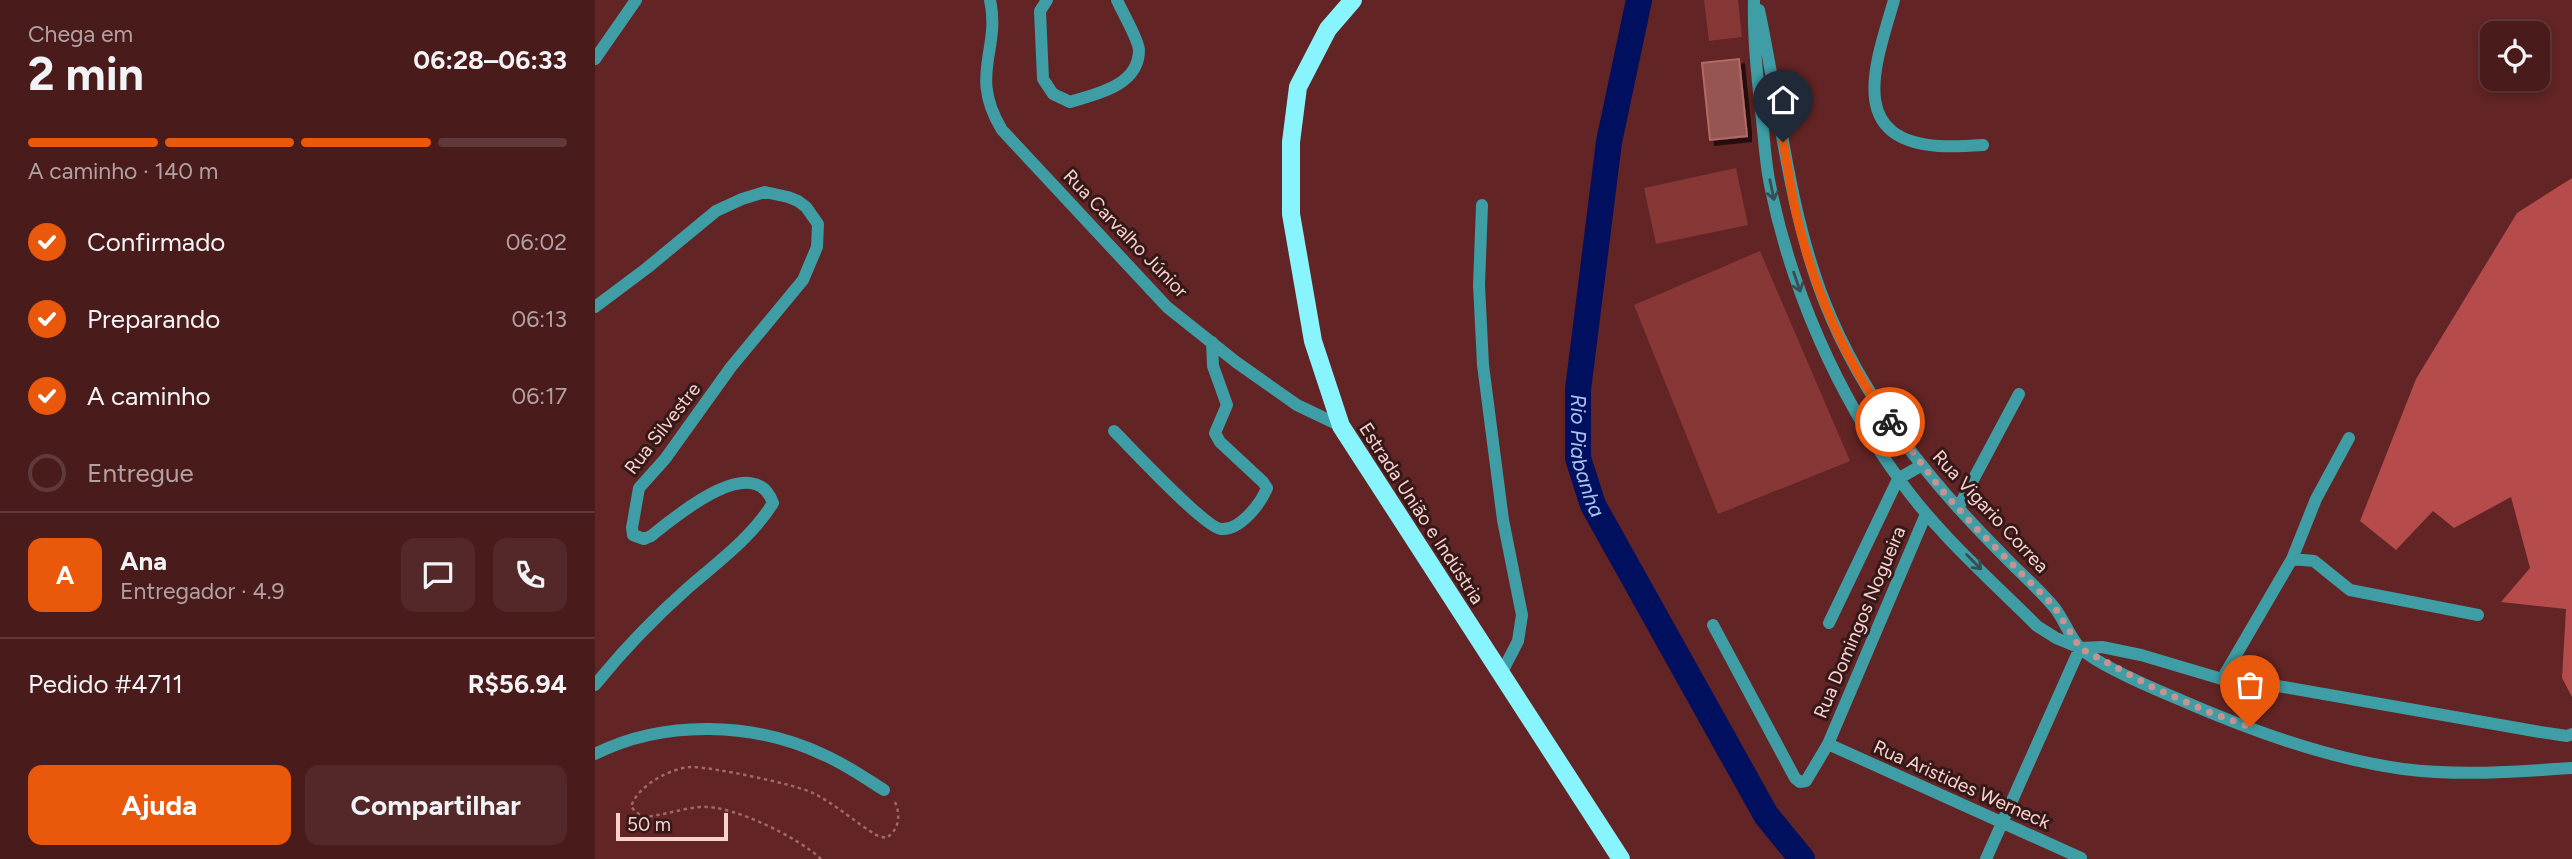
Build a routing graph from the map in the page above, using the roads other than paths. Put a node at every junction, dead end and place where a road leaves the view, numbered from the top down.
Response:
1 (636, 0) edge
2 (990, 0) edge
3 (1047, 0) edge
4 (1117, 0) edge
5 (1353, 0) edge
6 (1755, 0) edge
7 (1894, 0) edge
8 (595, 59) edge
9 (1983, 145) dead end
10 (1482, 205) dead end
11 (1778, 217) junction
12 (1797, 217) junction
13 (595, 307) edge
14 (1212, 342) junction
15 (2019, 394) dead end
16 (1341, 426) junction
17 (1114, 431) dead end
18 (2349, 438) dead end
19 (1922, 465) junction
20 (1898, 479) junction
21 (1958, 508) junction
22 (1926, 514) junction
23 (2292, 559) junction
24 (2477, 615) dead end
25 (1829, 623) dead end
26 (1713, 625) dead end
27 (2080, 648) junction
28 (1501, 674) junction
29 (2222, 679) junction
30 (595, 684) edge
31 (2572, 734) edge
32 (1828, 744) junction
33 (595, 754) edge
34 (2572, 768) edge
35 (884, 790) road end
36 (2002, 824) junction
37 (2081, 858) edge
38 (1621, 859) edge
39 (1986, 859) edge

1 - 8 street
2 - 14 street, Rua Carvalho Júnior
3 - 4 street
5 - 16 main road, Estrada União e Indústria
6 -> 11 street, Rua Vigario Correa
6 - 12 street, Rua Vigario Correa
7 - 9 street
10 - 28 street
11 - 12 street
11 -> 20 street, Rua Vigario Correa
12 - 19 street, Rua Vigario Correa
13 - 30 street, Rua Silvestre
14 - 16 street, Rua Carvalho Júnior
14 - 17 street
15 - 21 street
16 - 28 main road, Estrada União e Indústria
18 - 23 street
19 - 20 street
19 - 21 street, Rua Vigario Correa
20 - 22 street, Rua Vigario Correa
20 - 25 street
21 - 27 street, Rua Vigario Correa
22 -> 27 street, Rua Vigario Correa
22 - 32 street, Rua Domingos Nogueira
23 - 24 street
23 - 29 street
26 - 32 street, Rua Domingos Nogueira
27 - 29 street, Rua Vigario Correa
27 - 34 street
27 - 36 street
28 - 38 main road, Estrada União e Indústria
29 - 31 street, Rua Vigario Correa
32 - 36 street, Rua Aristides Werneck
33 - 35 street
36 - 37 street, Rua Aristides Werneck
36 - 39 street

